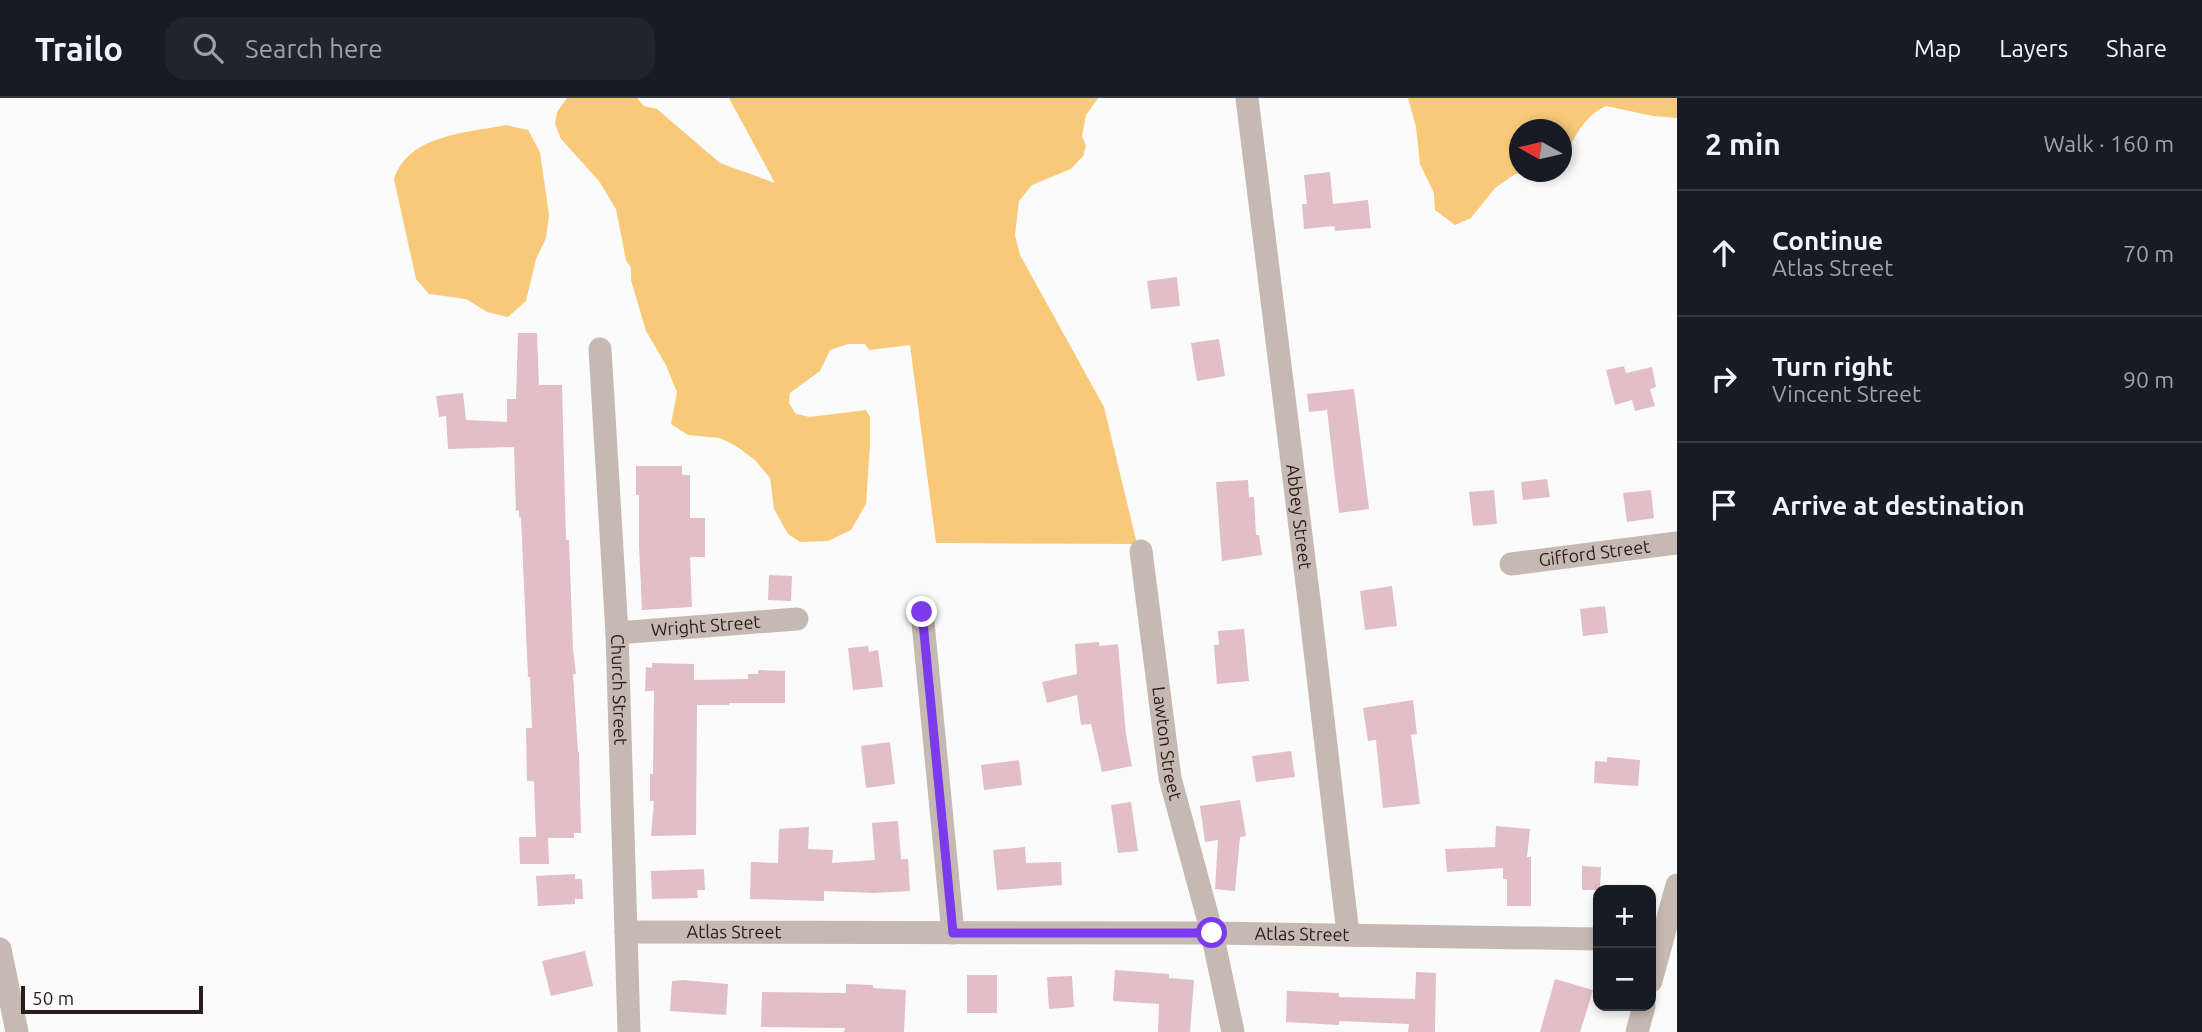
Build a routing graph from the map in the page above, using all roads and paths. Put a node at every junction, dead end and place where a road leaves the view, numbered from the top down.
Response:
1 (1247, 98) edge
2 (600, 349) dead end
3 (1677, 542) edge
4 (1141, 551) dead end
5 (1511, 564) dead end
6 (922, 612) dead end
7 (797, 619) dead end
8 (617, 633) junction
9 (1677, 885) edge
10 (626, 932) junction
11 (953, 933) junction
12 (1212, 933) junction
13 (1348, 934) junction
14 (1593, 939) edge
15 (1656, 939) edge
16 (0, 949) edge
17 (1643, 1011) edge
18 (18, 1032) edge
19 (629, 1032) edge
20 (1233, 1032) edge
21 (1637, 1032) edge

1 - 13 street, Abbey Street
2 - 8 street, Church Street
3 - 5 street, Gifford Street
4 - 12 street, Lawton Street
6 - 11 street
7 - 8 street, Wright Street
8 - 10 street, Church Street
9 - 15 street
10 - 11 street, Atlas Street
10 - 19 street, Church Street
11 - 12 street, Atlas Street
12 - 13 street, Atlas Street
12 - 20 street, Lawton Street
13 - 14 street, Atlas Street
16 - 18 street
17 - 21 street

